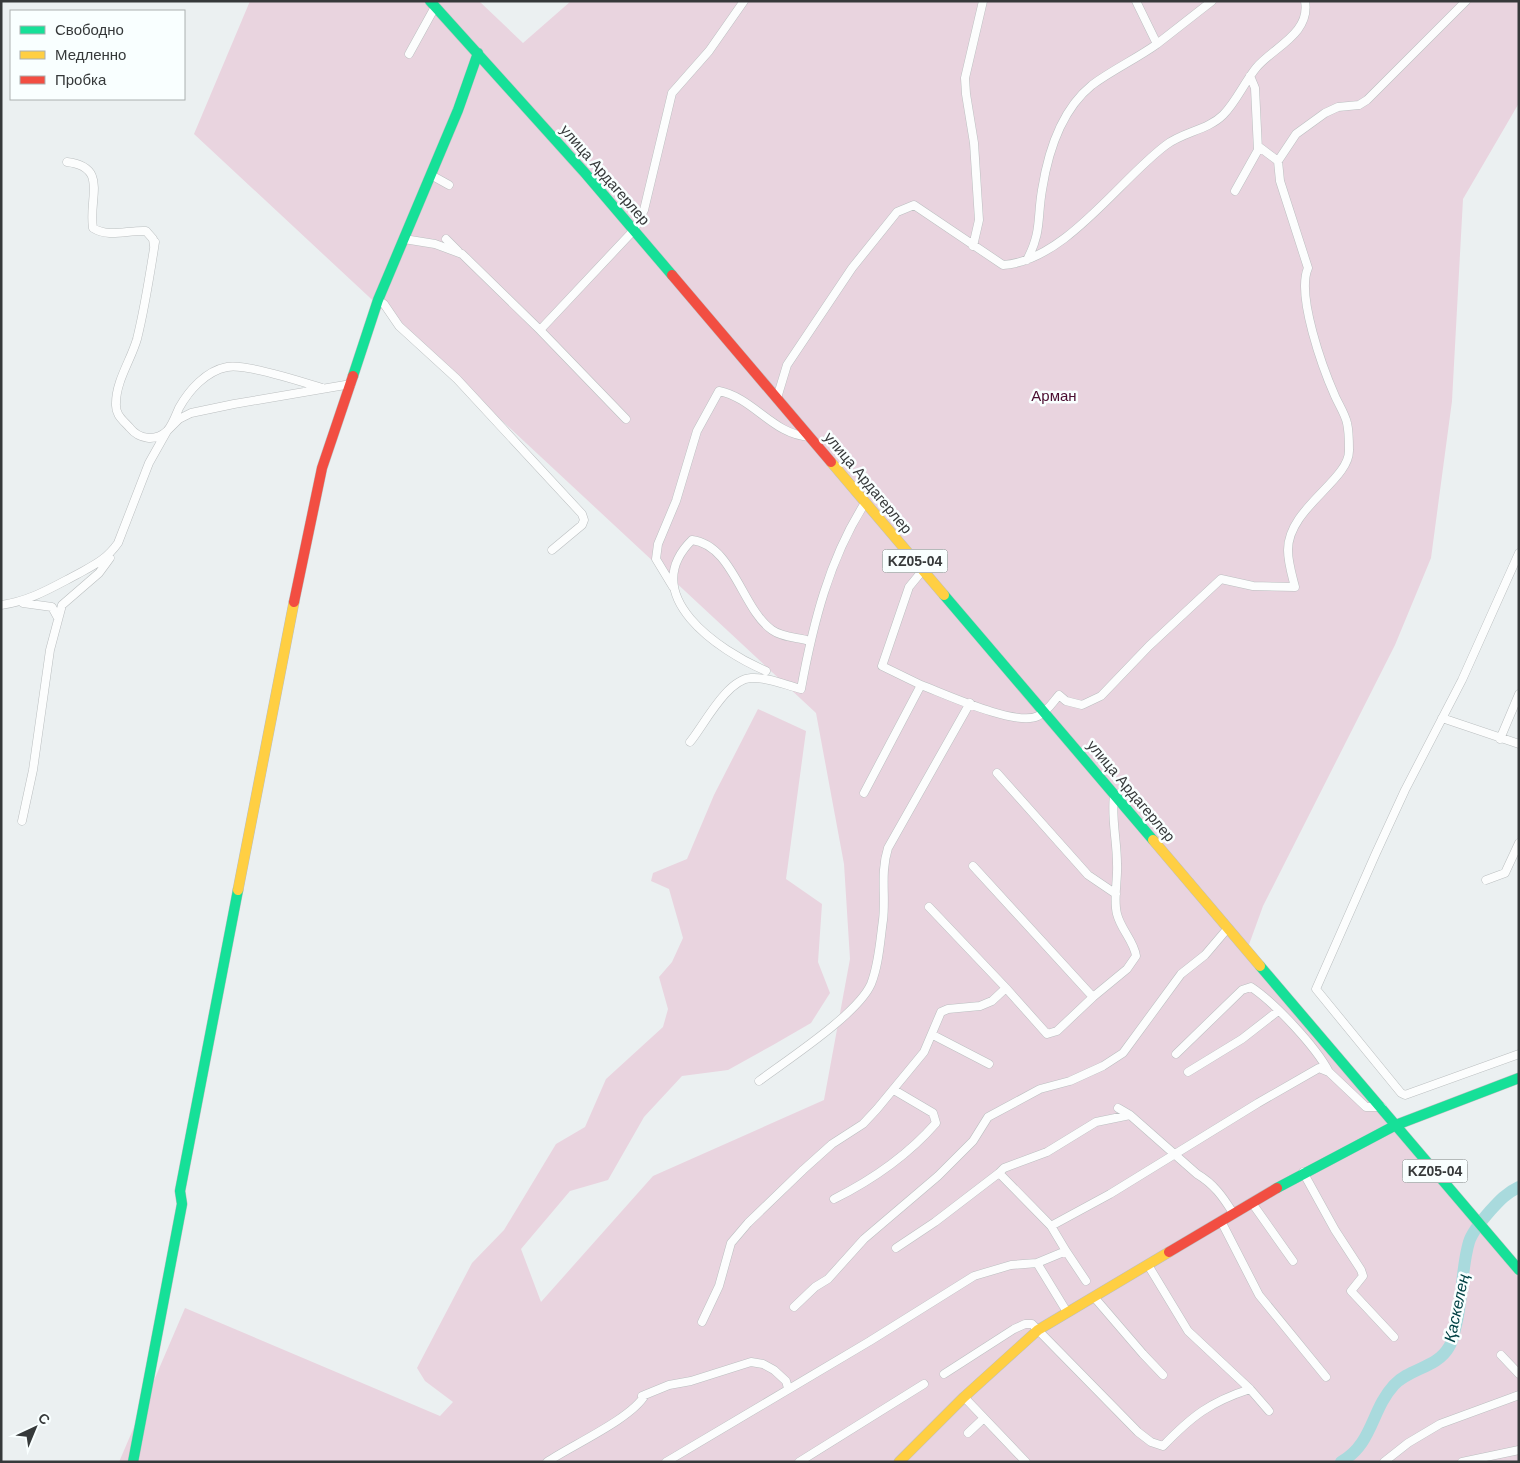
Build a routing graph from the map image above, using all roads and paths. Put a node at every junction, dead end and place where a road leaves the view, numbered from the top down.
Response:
1 (744, 1) edge
2 (983, 1) edge
3 (1136, 1) edge
4 (1212, 1) edge
5 (1305, 1) edge
6 (1466, 1) edge
7 (433, 4) edge
8 (1157, 44) junction
9 (478, 53) junction
10 (410, 54) dead end
11 (1250, 76) junction
12 (1258, 146) junction
13 (1278, 161) junction
14 (67, 162) dead end
15 (431, 174) junction
16 (449, 185) dead end
17 (1235, 191) dead end
18 (634, 230) junction
19 (404, 239) junction
20 (446, 239) dead end
21 (973, 246) junction
22 (462, 254) junction
23 (1026, 261) junction
24 (378, 300) junction
25 (540, 330) junction
26 (351, 384) junction
27 (326, 389) junction
28 (777, 398) junction
29 (626, 419) dead end
30 (167, 431) junction
31 (810, 437) junction
32 (865, 503) junction
33 (552, 550) dead end
34 (112, 551) junction
35 (1519, 553) edge
36 (923, 570) junction
37 (673, 587) junction
38 (21, 602) junction
39 (1, 605) edge
40 (58, 618) junction
41 (810, 641) junction
42 (766, 671) dead end
43 (921, 685) junction
44 (1519, 694) edge
45 (970, 704) junction
46 (1044, 712) junction
47 (1442, 718) junction
48 (1500, 739) junction
49 (690, 742) dead end
50 (1519, 744) edge
51 (997, 774) dead end
52 (864, 794) dead end
53 (1114, 795) junction
54 (22, 821) dead end
55 (1519, 843) edge
56 (973, 866) dead end
57 (1486, 880) dead end
58 (1116, 894) junction
59 (929, 907) dead end
60 (1228, 928) junction
61 (1006, 988) junction
62 (1094, 997) junction
63 (1278, 1011) junction
64 (933, 1034) junction
65 (1176, 1054) dead end
66 (1519, 1054) edge
67 (989, 1064) dead end
68 (1188, 1072) dead end
69 (1329, 1072) junction
70 (1519, 1078) edge
71 (759, 1081) dead end
72 (894, 1090) junction
73 (1382, 1107) junction
74 (1118, 1108) dead end
75 (1130, 1115) junction
76 (1396, 1124) junction
77 (1176, 1155) junction
78 (1303, 1172) junction
79 (999, 1173) junction
80 (834, 1199) dead end
81 (1252, 1202) junction
82 (1233, 1213) junction
83 (1221, 1221) junction
84 (1051, 1226) junction
85 (896, 1248) dead end
86 (1066, 1251) junction
87 (1293, 1261) dead end
88 (1038, 1262) junction
89 (1148, 1266) junction
90 (1519, 1270) edge
91 (1086, 1280) dead end
92 (1094, 1297) junction
93 (794, 1307) dead end
94 (1067, 1312) junction
95 (702, 1322) dead end
96 (1038, 1330) junction
97 (1394, 1337) dead end
98 (1501, 1355) dead end
99 (944, 1374) dead end
100 (1163, 1374) dead end
101 (1519, 1374) edge
102 (1326, 1377) dead end
103 (924, 1384) dead end
104 (788, 1388) junction
105 (1250, 1389) junction
106 (1519, 1395) edge
107 (964, 1397) junction
108 (1269, 1411) dead end
109 (984, 1418) junction
110 (968, 1433) dead end
111 (1519, 1450) edge
112 (133, 1462) edge
113 (547, 1462) edge
114 (666, 1462) edge
115 (799, 1462) edge
116 (899, 1462) edge
117 (1026, 1462) edge
118 (1384, 1462) edge
119 (1462, 1462) edge

1 - 18 street
2 - 21 street
3 - 8 street
4 - 8 street
5 - 11 street
6 - 13 street
7 - 9 street, улица Ардагерлер / KZ05-04
7 - 10 street
8 - 23 street
9 - 15 street
9 - 18 street, улица Ардагерлер / KZ05-04
11 - 12 street
11 - 23 street
12 - 13 street
12 - 17 street
13 - 46 street
14 - 30 street
15 - 16 street
15 - 19 street
18 - 25 street
18 - 28 street, улица Ардагерлер / KZ05-04
19 - 22 street
19 - 24 street
20 - 22 street
21 - 23 street
21 - 28 street
22 - 25 street
24 - 26 street
24 - 33 street
25 - 29 street
26 - 27 street
26 - 112 street
27 - 30 street
27 - 30 street
28 - 31 street, улица Ардагерлер / KZ05-04
30 - 34 street
31 - 32 street, улица Ардагерлер / KZ05-04
31 - 37 street
32 - 36 street, улица Ардагерлер / KZ05-04
32 - 41 street
34 - 38 street
34 - 40 street
35 - 47 street
36 - 43 street
36 - 46 street, улица Ардагерлер / KZ05-04
37 - 41 street
37 - 42 street
38 - 39 street
38 - 40 street
40 - 54 street
41 - 49 street
43 - 45 street
43 - 52 street
44 - 48 street
45 - 46 street
45 - 71 street
46 - 53 street, улица Ардагерлер / KZ05-04
47 - 48 street
47 - 66 street
48 - 50 street
51 - 58 street
53 - 58 street
53 - 60 street, улица Ардагерлер / KZ05-04
55 - 57 street
56 - 62 street
58 - 62 street
59 - 61 street
60 - 73 street, улица Ардагерлер / KZ05-04
60 - 93 street
61 - 62 street
61 - 64 street
63 - 65 street
63 - 68 street
63 - 69 street
64 - 67 street
64 - 72 street
69 - 73 street
69 - 77 street
70 - 76 street
72 - 80 street
72 - 95 street
73 - 76 street, улица Ардагерлер / KZ05-04
74 - 75 street
75 - 77 street
75 - 79 street
76 - 78 street
76 - 90 street, KZ05-04
77 - 82 street
77 - 84 street
78 - 81 street
78 - 97 street
79 - 84 street
79 - 85 street
81 - 82 street
81 - 87 street
82 - 83 street
83 - 89 street
83 - 102 street
84 - 86 street
86 - 88 street
86 - 91 street
88 - 94 street
88 - 104 street
89 - 92 street
89 - 105 street
92 - 94 street
92 - 100 street
94 - 96 street
96 - 99 street
96 - 105 street
96 - 107 street
98 - 101 street
103 - 115 street
104 - 113 street
104 - 114 street
105 - 108 street
106 - 118 street
107 - 109 street
107 - 116 street
109 - 110 street
109 - 117 street
111 - 119 street

